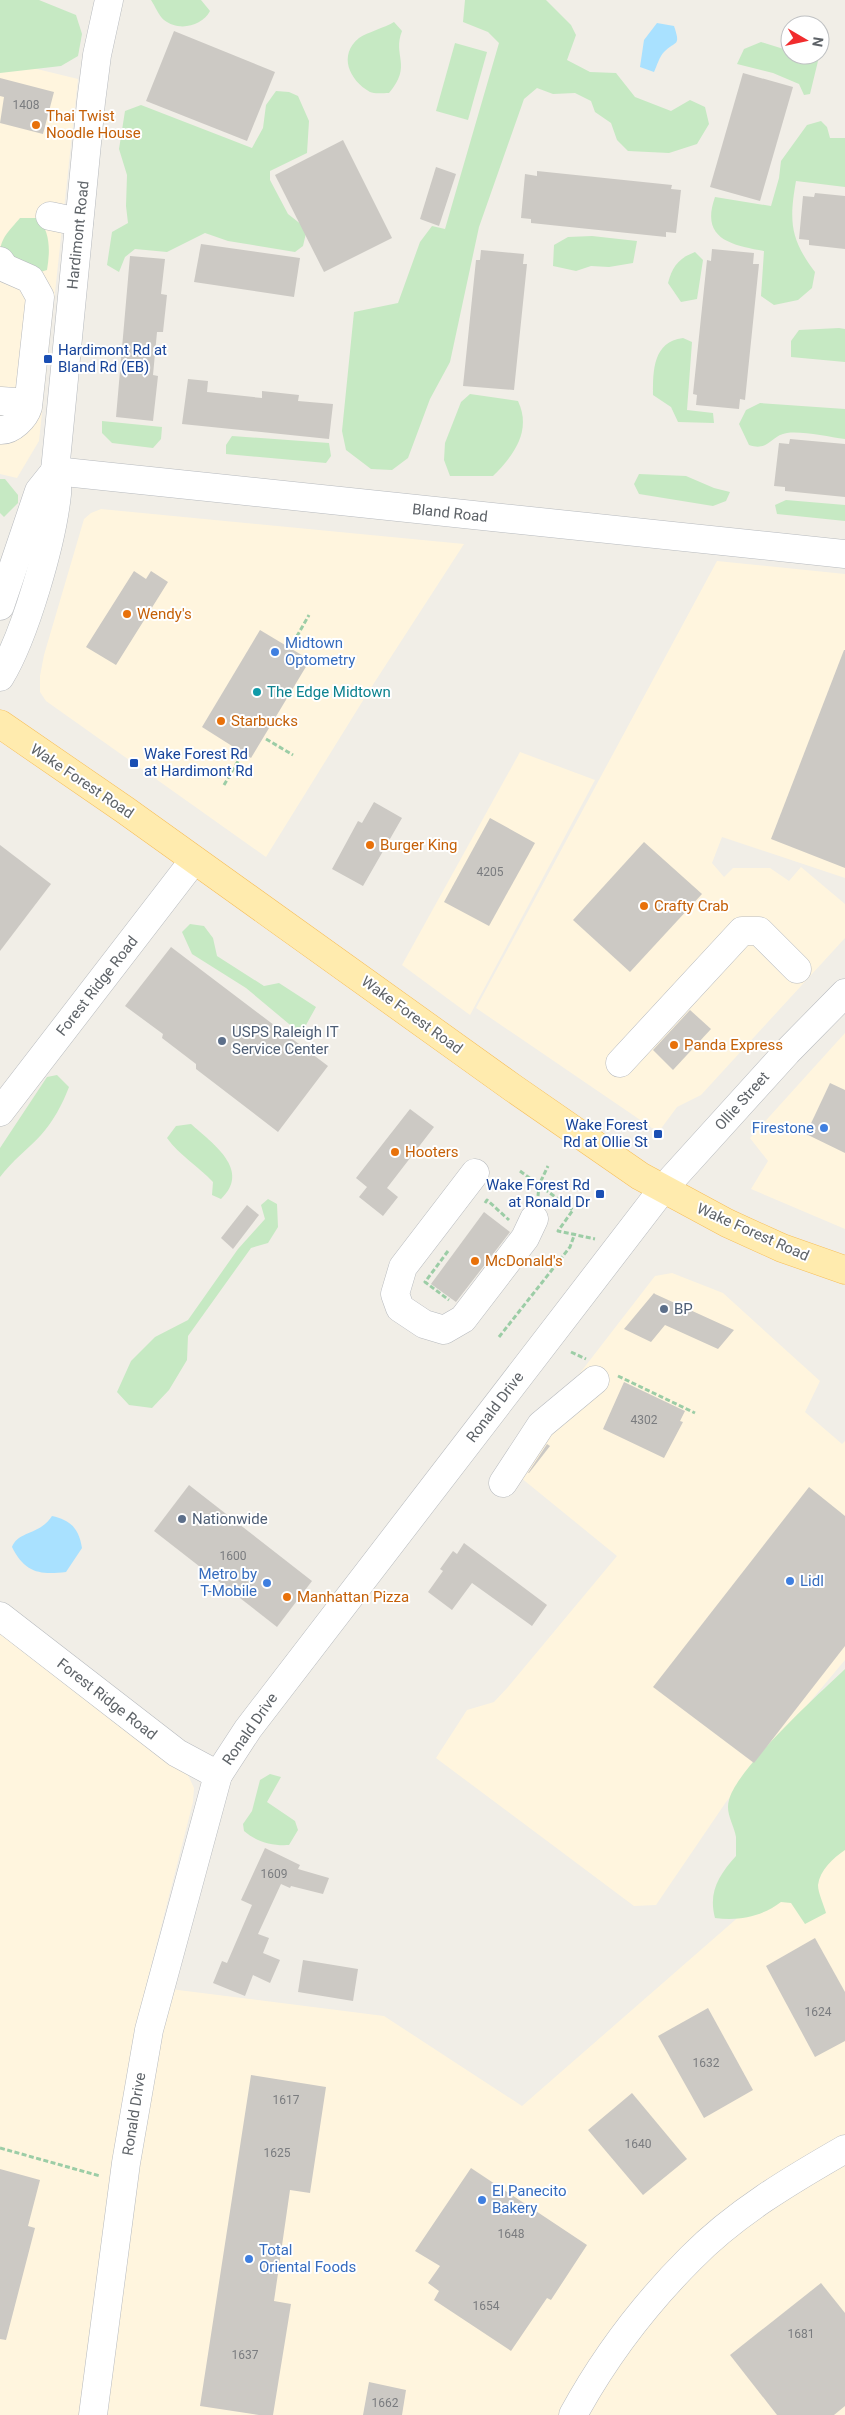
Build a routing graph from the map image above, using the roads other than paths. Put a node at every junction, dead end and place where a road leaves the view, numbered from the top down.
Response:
1 (109, 0) edge
2 (50, 216) dead end
3 (79, 222) junction
4 (0, 262) edge
5 (14, 407) edge
6 (0, 430) edge
7 (55, 471) junction
8 (845, 554) edge
9 (0, 606) edge
10 (0, 677) edge
11 (0, 724) edge
12 (194, 860) junction
13 (797, 969) dead end
14 (845, 993) edge
15 (620, 1063) dead end
16 (0, 1112) edge
17 (475, 1173) dead end
18 (662, 1190) junction
19 (528, 1215) road end
20 (845, 1270) edge
21 (599, 1372) road end
22 (503, 1483) dead end
23 (0, 1616) edge
24 (218, 1775) junction
25 (845, 2149) edge
26 (93, 2415) edge
27 (573, 2415) edge

1 - 3 street, Hardimont Road
2 - 3 street
3 - 7 street, Hardimont Road
4 - 5 street
5 - 6 street
7 - 8 street, Bland Road
7 - 9 street
7 - 10 street, Hardimont Road
11 - 12 main road, Wake Forest Road
12 - 16 street, Forest Ridge Road
12 - 18 main road, Wake Forest Road
13 - 15 street
14 - 18 street, Ollie Street
17 - 19 street
18 - 20 main road, Wake Forest Road
18 - 24 street, Ronald Drive
21 - 22 street
23 - 24 street, Forest Ridge Road
24 - 26 street, Ronald Drive
25 - 27 street

